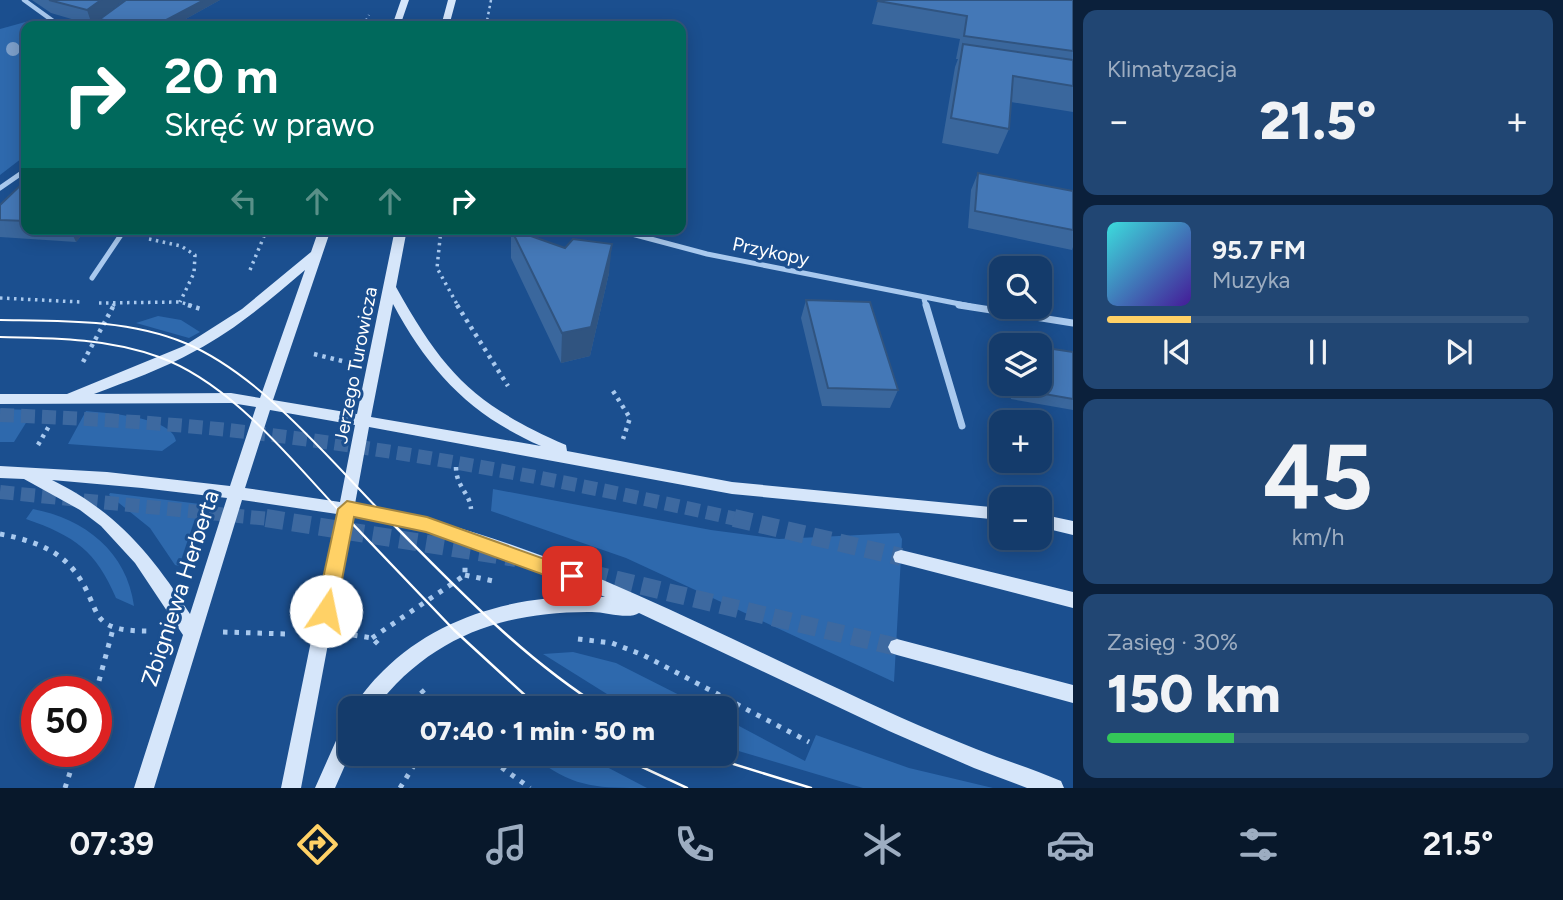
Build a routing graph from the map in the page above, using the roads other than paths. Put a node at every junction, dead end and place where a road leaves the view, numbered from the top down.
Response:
1 (24, 0) edge
2 (405, 0) edge
3 (452, 0) edge
4 (53, 21) edge
5 (398, 21) edge
6 (446, 21) edge
7 (21, 173) edge
8 (0, 188) edge
9 (121, 235) edge
10 (323, 235) edge
11 (400, 235) edge
12 (636, 235) edge
13 (317, 253) junction
14 (92, 278) dead end
15 (390, 287) junction
16 (924, 299) junction
17 (1073, 323) edge
18 (0, 399) edge
19 (64, 400) junction
20 (265, 403) junction
21 (363, 420) junction
22 (962, 426) dead end
23 (610, 465) junction
24 (0, 472) edge
25 (22, 472) junction
26 (236, 493) junction
27 (347, 509) junction
28 (989, 513) edge
29 (1052, 524) edge
30 (1073, 528) edge
31 (901, 557) tunnel mouth
32 (1073, 600) edge
33 (667, 618) junction
34 (191, 632) junction
35 (897, 647) tunnel mouth
36 (1073, 694) edge
37 (374, 696) edge
38 (338, 759) edge
39 (144, 788) edge
40 (291, 788) edge
41 (325, 788) edge
42 (1054, 788) edge

1 - 4 street
2 - 5 main road
3 - 6 main road
7 - 8 street
9 - 14 street
10 - 13 main road
11 - 15 main road, Jerzego Turowicza
12 - 16 street, Przykopy
13 - 19 main road
13 - 20 main road
15 - 21 main road, Jerzego Turowicza
15 - 23 main road
16 - 17 street, Przykopy
16 - 22 street
18 - 19 main road
19 - 20 main road
20 - 21 main road
20 - 26 main road, Zbigniewa Herberta
21 - 23 main road
21 - 27 main road, Jerzego Turowicza
23 - 28 main road
24 - 25 main road
25 - 26 main road
25 - 34 main road
26 - 27 main road
26 - 34 main road, Zbigniewa Herberta
27 - 33 main road
27 - 40 main road
29 - 30 main road
31 - 32 main road
33 - 37 main road
33 - 42 main road
34 - 39 main road, Zbigniewa Herberta
35 - 36 main road
38 - 41 main road

